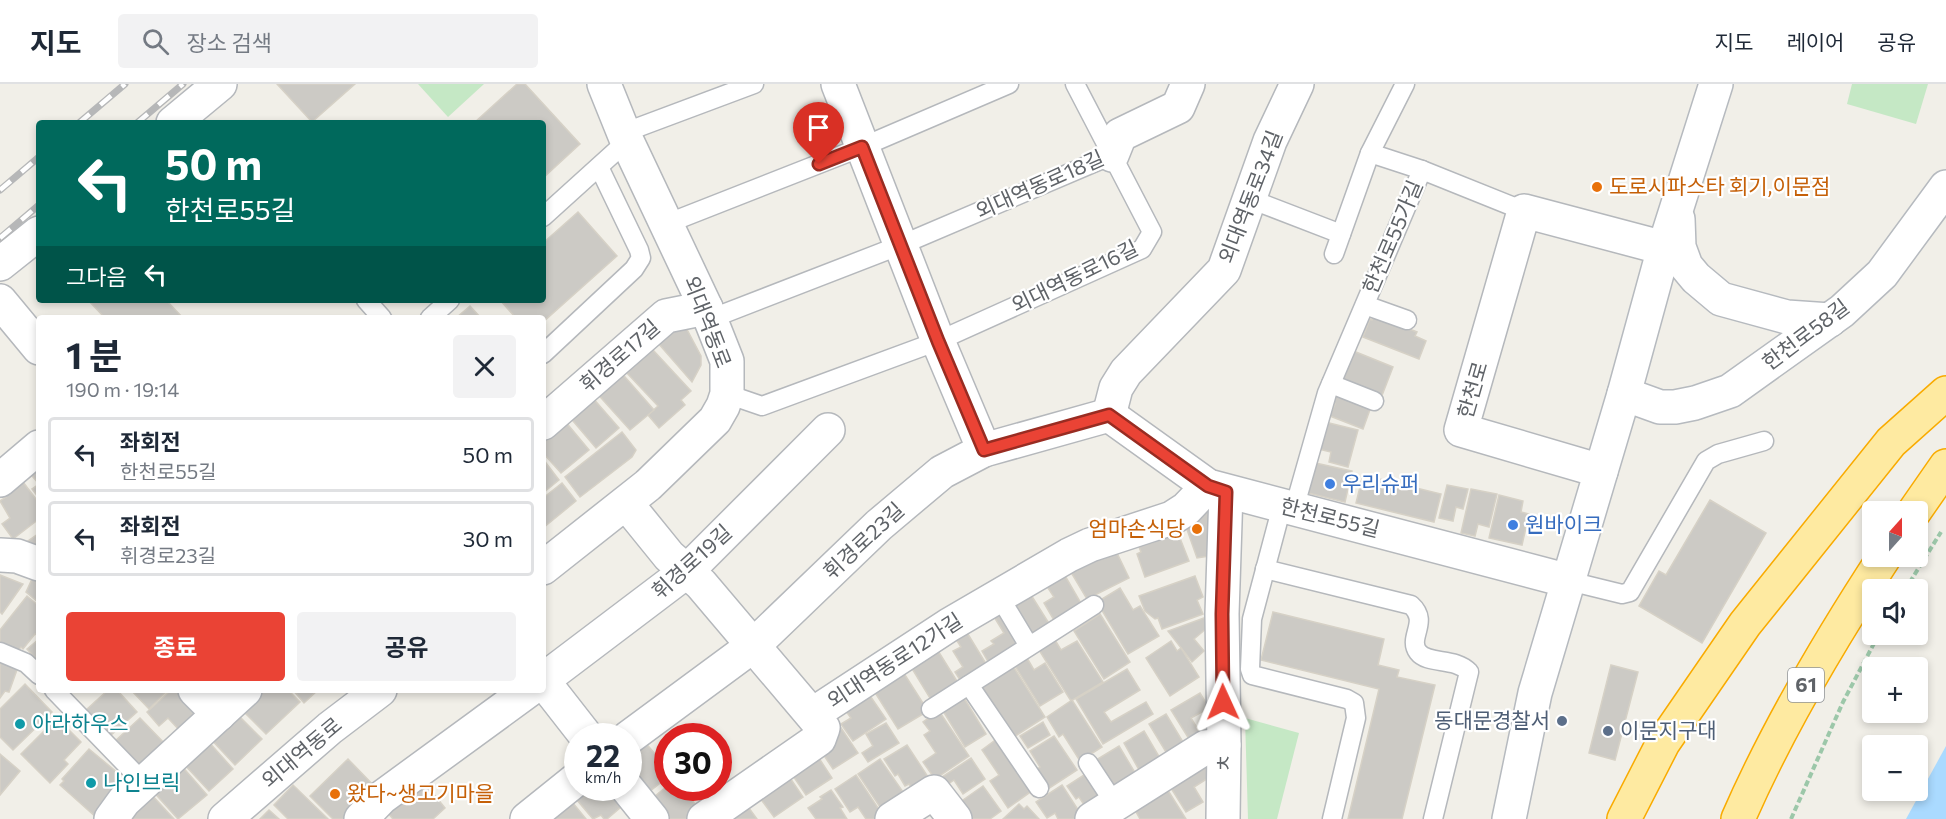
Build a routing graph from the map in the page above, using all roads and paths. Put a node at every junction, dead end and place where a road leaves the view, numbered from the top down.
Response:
1 (220, 84) edge
2 (604, 84) edge
3 (754, 84) edge
4 (838, 84) edge
5 (1009, 84) edge
6 (1075, 84) edge
7 (1188, 84) edge
8 (1297, 84) edge
9 (1405, 84) edge
10 (1716, 84) edge
11 (177, 120) edge
12 (625, 137) junction
13 (862, 147) junction
14 (1370, 153) junction
15 (1112, 154) junction
16 (599, 167) junction
17 (1422, 170) junction
18 (1946, 188) edge
19 (1250, 198) junction
20 (1677, 206) junction
21 (1524, 211) junction
22 (546, 214) edge
23 (666, 224) junction
24 (1341, 234) junction
25 (36, 235) edge
26 (901, 245) junction
27 (1664, 248) junction
28 (1334, 254) dead end
29 (0, 264) edge
30 (0, 301) edge
31 (369, 303) edge
32 (447, 303) edge
33 (1365, 305) junction
34 (708, 314) junction
35 (379, 315) edge
36 (433, 315) edge
37 (1407, 320) dead end
38 (1830, 320) junction
39 (20, 341) edge
40 (938, 341) junction
41 (546, 351) edge
42 (1331, 384) junction
43 (1946, 393) edge
44 (727, 394) junction
45 (1624, 394) junction
46 (1374, 401) dead end
47 (1109, 415) junction
48 (546, 420) edge
49 (828, 430) dead end
50 (1764, 441) dead end
51 (36, 450) edge
52 (984, 450) junction
53 (1946, 466) edge
54 (1601, 471) junction
55 (0, 480) edge
56 (1217, 489) junction
57 (1922, 501) edge
58 (626, 503) junction
59 (1288, 508) junction
60 (1946, 524) edge
61 (0, 555) edge
62 (36, 563) edge
63 (546, 566) edge
64 (1878, 567) edge
65 (1265, 568) junction
66 (687, 572) junction
67 (1912, 579) edge
68 (1569, 581) junction
69 (999, 596) junction
70 (1094, 605) dead end
71 (754, 645) junction
72 (1873, 645) edge
73 (1029, 646) junction
74 (0, 652) edge
75 (36, 672) edge
76 (546, 678) edge
77 (546, 684) edge
78 (969, 685) junction
79 (57, 693) edge
80 (198, 693) edge
81 (242, 693) edge
82 (376, 693) edge
83 (525, 693) edge
84 (931, 709) dead end
85 (219, 714) junction
86 (813, 714) junction
87 (576, 723) edge
88 (642, 728) edge
89 (1224, 746) junction
90 (1088, 763) dead end
91 (144, 783) junction
92 (1039, 788) dead end
93 (564, 789) edge
94 (637, 801) edge
95 (1103, 812) edge
96 (111, 819) edge
97 (225, 819) edge
98 (361, 819) edge
99 (527, 819) edge
100 (652, 819) edge
101 (704, 819) edge
102 (892, 819) edge
103 (956, 819) edge
104 (1222, 819) edge
105 (1332, 819) edge
106 (1433, 819) edge
107 (1509, 819) edge
108 (1624, 819) edge
109 (1738, 819) edge
110 (1791, 819) edge

1 - 11 street
2 - 12 street, 외대역동로
3 - 12 lane
4 - 13 street
5 - 13 lane
6 - 15 lane, 외대역동로16길
7 - 15 street, 외대역동로18길
8 - 19 street, 외대역동로34길
9 - 14 lane
10 - 20 street
12 - 16 lane
12 - 23 street, 외대역동로
13 - 23 lane
13 - 26 street
14 - 17 lane
14 - 24 lane
15 - 26 lane, 외대역동로18길
15 - 40 lane, 외대역동로16길
16 - 22 lane
16 - 41 lane
17 - 21 lane
17 - 33 lane, 한천로55가길
18 - 38 street, 한천로58길
19 - 24 lane
19 - 47 street, 외대역동로34길
20 - 27 street
20 - 38 street
21 - 27 street
21 - 54 street, 한천로
23 - 34 street, 외대역동로
24 - 28 lane
25 - 29 street
26 - 34 lane, 외대역동로18길
26 - 40 street
27 - 45 street
30 - 39 street
31 - 35 lane
32 - 36 lane
33 - 37 lane, 한천로55가길
33 - 42 lane, 한천로55가길
34 - 44 street, 외대역동로
34 - 48 street, 휘경로17길
38 - 45 street, 한천로58길
40 - 44 lane, 외대역동로16길
40 - 52 street
42 - 46 lane
42 - 59 lane, 한천로55가길
43 - 108 highway
44 - 58 street, 외대역동로
45 - 54 street
47 - 52 street, 휘경로23길
47 - 56 street, 한천로55길
49 - 66 street, 휘경로19길
50 - 68 lane
51 - 55 street
52 - 71 street, 휘경로23길
53 - 57 highway
54 - 68 street
56 - 59 street, 한천로55길
56 - 69 street, 외대역동로12가길
56 - 89 street, ㅊ
58 - 63 street, 외대역동로
58 - 66 street
59 - 65 lane, 한천로55가길
59 - 68 street, 한천로55길
60 - 67 path
61 - 62 street
64 - 109 highway, 61
65 - 105 lane, 한천로55가길
65 - 106 lane
66 - 71 street
66 - 76 street, 휘경로19길
68 - 107 street
69 - 73 lane
69 - 86 street, 외대역동로12가길
70 - 73 lane
71 - 86 street
71 - 88 street, 휘경로23길
72 - 110 path
73 - 78 lane
74 - 75 lane
77 - 87 street
78 - 84 lane
78 - 92 lane
79 - 91 lane
80 - 85 street
81 - 85 street
82 - 97 street, 외대역동로
83 - 98 street
85 - 91 street
86 - 101 street, 외대역동로12가길
89 - 95 street
89 - 104 street, ㅊ
90 - 95 lane
91 - 96 street
93 - 99 street
94 - 100 street
102 - 103 street

